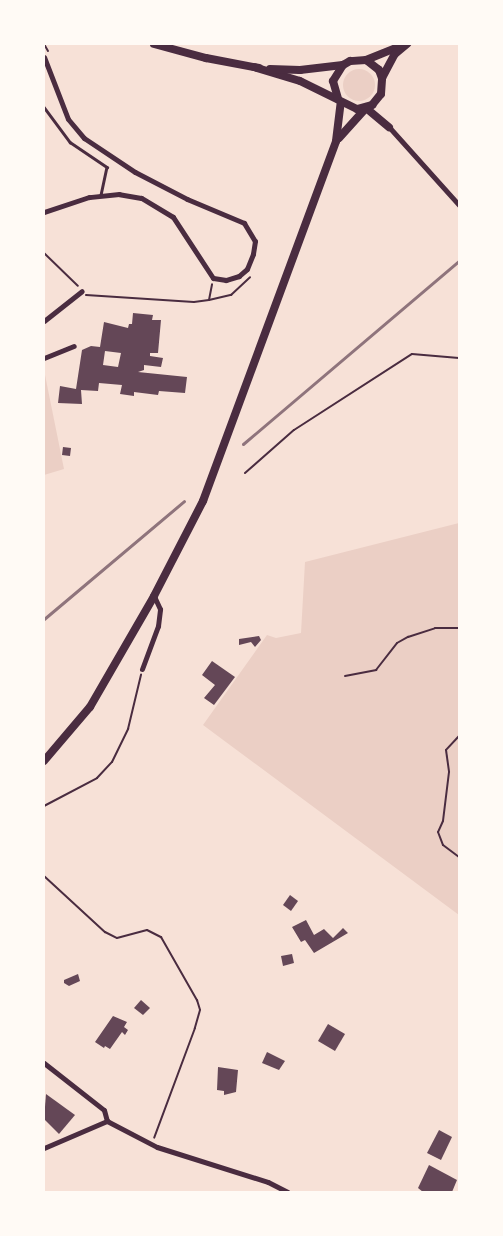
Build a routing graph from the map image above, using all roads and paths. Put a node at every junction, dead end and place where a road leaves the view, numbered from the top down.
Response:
1 (154, 44) edge
2 (406, 44) edge
3 (423, 44) edge
4 (429, 44) edge
5 (44, 57) edge
6 (366, 60) junction
7 (343, 64) junction
8 (254, 67) junction
9 (382, 78) junction
10 (340, 101) junction
11 (377, 101) junction
12 (44, 106) edge
13 (366, 108) junction
14 (389, 127) junction
15 (336, 140) junction
16 (100, 196) junction
17 (459, 205) edge
18 (44, 212) edge
19 (44, 253) edge
20 (213, 278) junction
21 (82, 290) junction
22 (44, 321) edge
23 (74, 346) dead end
24 (44, 358) edge
25 (459, 358) edge
26 (245, 473) dead end
27 (154, 596) junction
28 (459, 628) edge
29 (142, 669) joint
30 (344, 676) dead end
31 (459, 736) edge
32 (44, 761) edge
33 (44, 806) edge
34 (459, 856) edge
35 (44, 876) edge
36 (44, 1063) edge
37 (106, 1121) junction
38 (152, 1144) junction
39 (44, 1148) edge
40 (288, 1192) edge

1 - 8 main road
2 - 6 main road
2 - 9 main road
3 - 4 lane
5 - 20 street
6 - 7 main road
6 - 9 main road
7 - 8 main road
7 - 10 main road
8 - 10 main road
9 - 11 main road
10 - 13 main road
10 - 15 main road
11 - 13 main road
11 - 14 main road
12 - 16 lane
13 - 14 main road
13 - 15 main road
14 - 17 street
15 - 27 main road
16 - 18 street
16 - 20 street
19 - 21 path
20 - 21 path
21 - 22 street
23 - 24 street
25 - 26 path
27 - 29 street
27 - 32 main road
28 - 30 path
29 - 33 path
31 - 34 path
35 - 38 path
36 - 37 street
37 - 38 street
37 - 39 street
38 - 40 street

